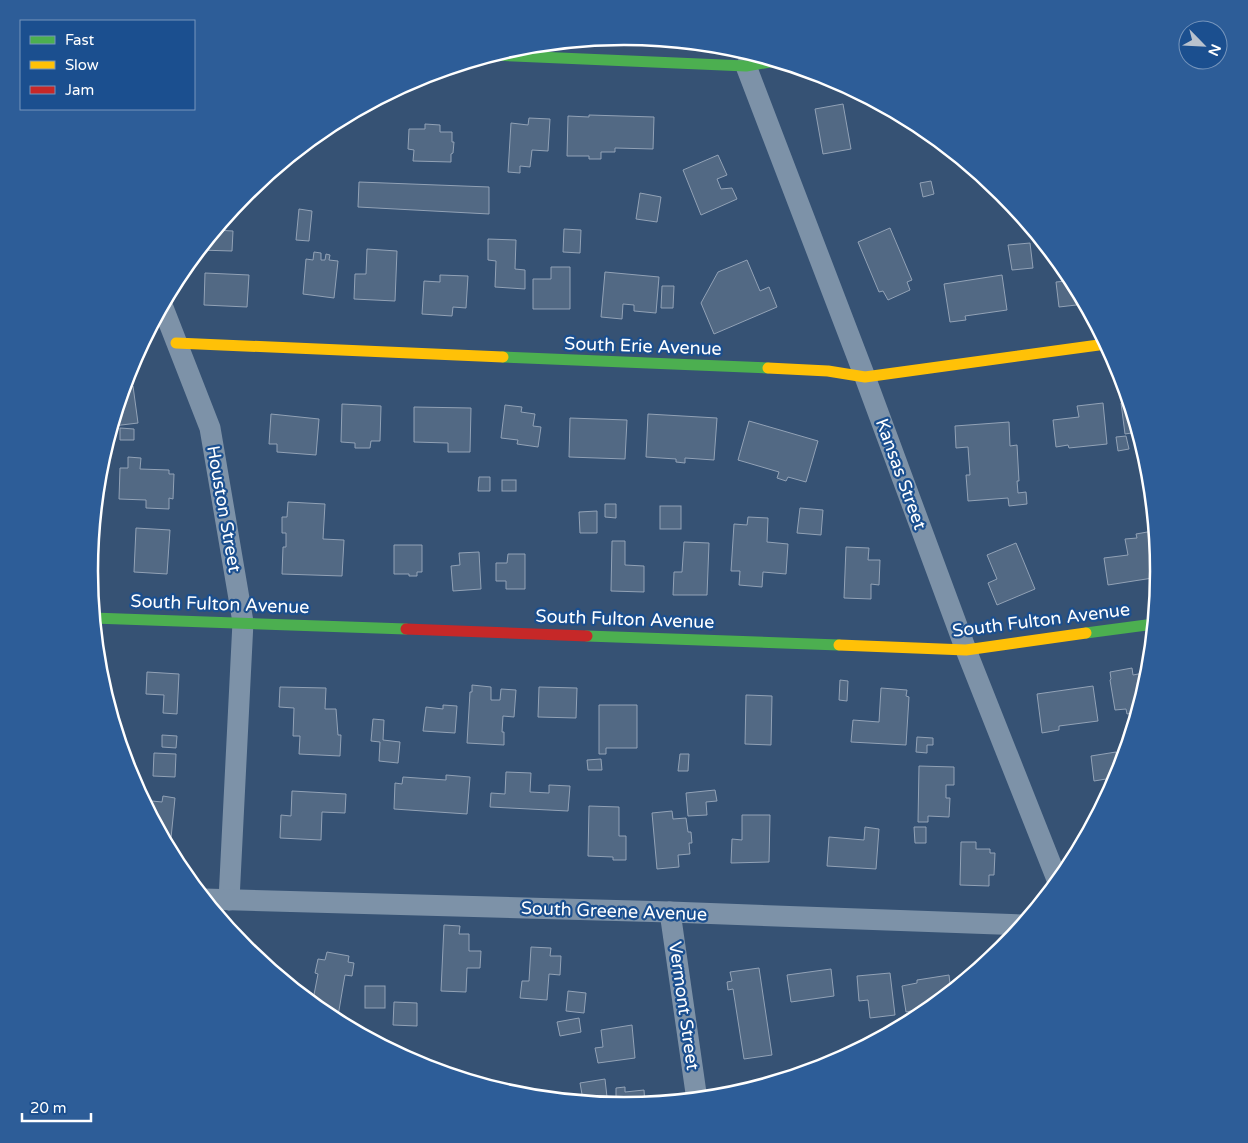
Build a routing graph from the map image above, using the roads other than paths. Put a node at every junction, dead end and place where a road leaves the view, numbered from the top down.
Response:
1 (516, 56) edge
2 (761, 63) edge
3 (746, 66) junction
4 (165, 314) edge
5 (176, 343) junction
6 (1099, 345) edge
7 (865, 377) junction
8 (100, 618) edge
9 (243, 622) junction
10 (1147, 625) edge
11 (966, 650) junction
12 (1055, 874) edge
13 (212, 899) edge
14 (229, 900) junction
15 (670, 912) junction
16 (1015, 924) edge
17 (697, 1092) edge

1 - 3 street
2 - 3 street
3 - 7 street, Kansas Street
4 - 5 street, Houston Street
5 - 7 street, South Erie Avenue
5 - 9 street, Houston Street
6 - 7 street, South Erie Avenue
7 - 11 street, Kansas Street
8 - 9 street, South Fulton Avenue
9 - 11 street, South Fulton Avenue
9 - 14 street, Houston Street
10 - 11 street, South Fulton Avenue
11 - 12 street, Kansas Street
13 - 14 street, South Greene Avenue
14 - 15 street, South Greene Avenue
15 - 16 street, South Greene Avenue
15 - 17 street, Vermont Street

